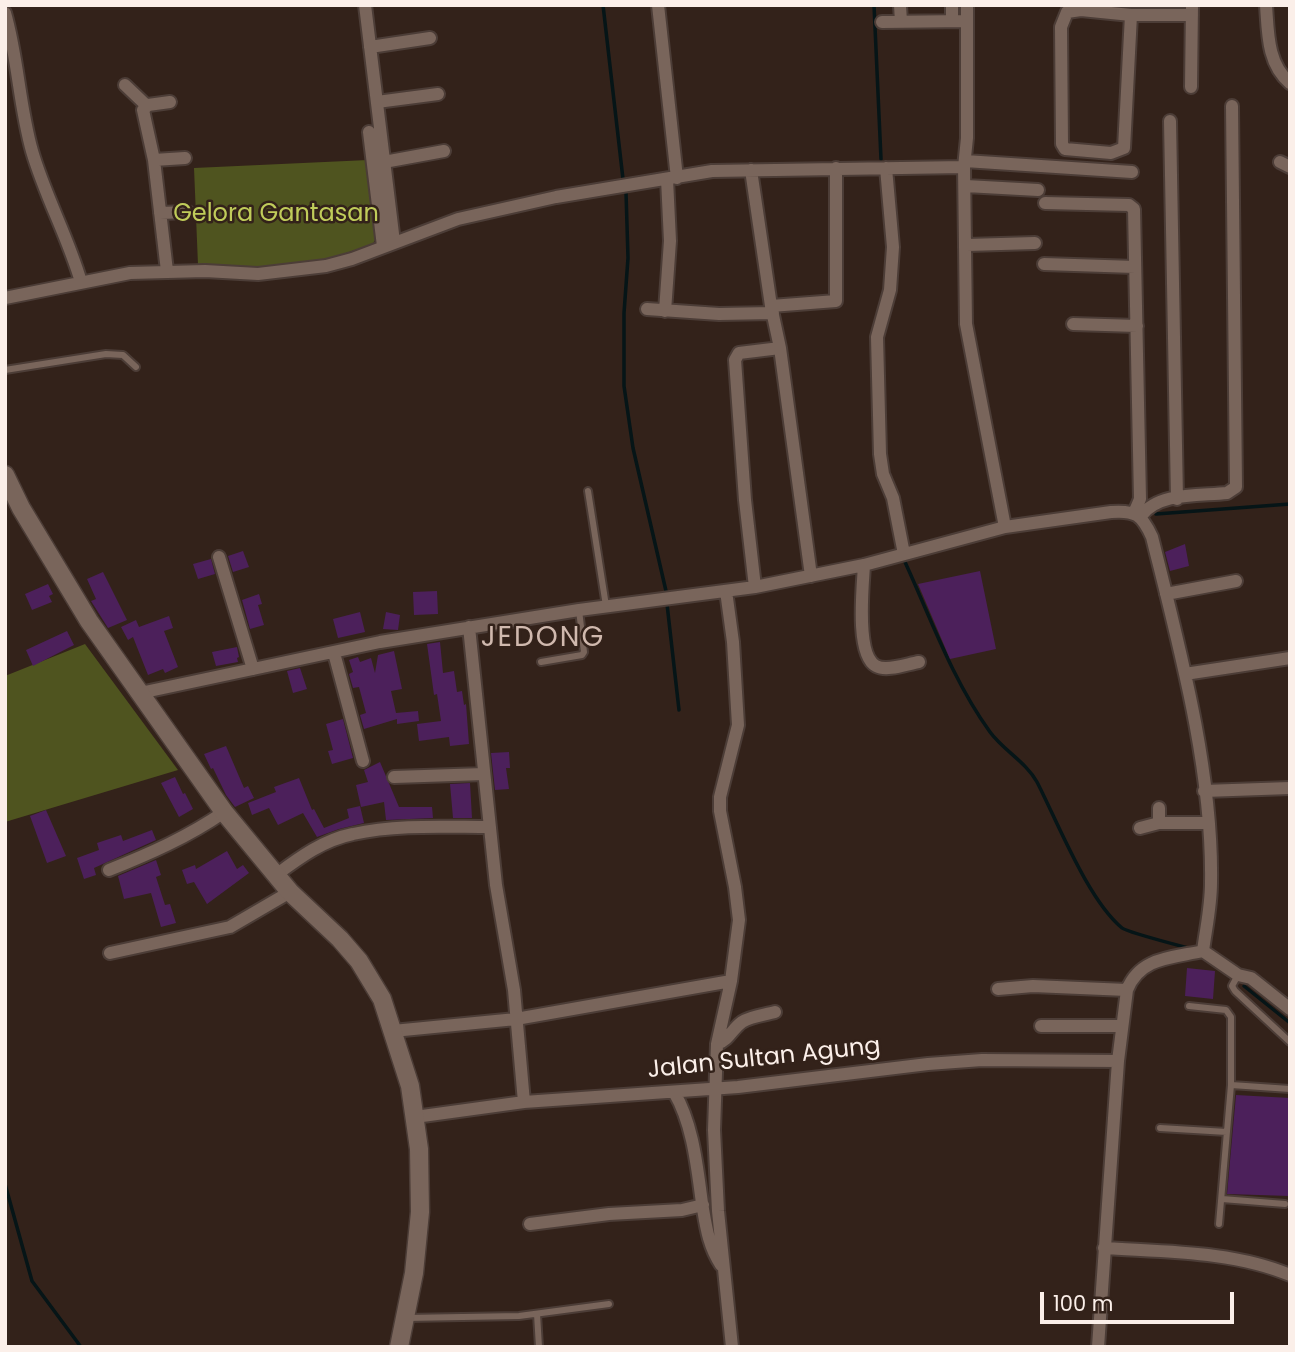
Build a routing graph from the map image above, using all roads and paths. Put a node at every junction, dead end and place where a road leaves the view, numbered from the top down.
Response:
1 (365, 5) edge
2 (658, 5) edge
3 (900, 5) edge
4 (952, 5) edge
5 (967, 5) edge
6 (1266, 5) edge
7 (1192, 10) edge
8 (5, 13) edge
9 (1130, 15) junction
10 (952, 21) junction
11 (967, 21) junction
12 (881, 22) dead end
13 (901, 22) junction
14 (430, 38) dead end
15 (370, 47) junction
16 (1290, 83) edge
17 (125, 85) dead end
18 (1191, 87) dead end
19 (438, 94) dead end
20 (170, 102) dead end
21 (377, 102) junction
22 (147, 106) junction
23 (1232, 106) dead end
24 (1170, 121) dead end
25 (369, 132) dead end
26 (444, 151) dead end
27 (185, 158) dead end
28 (154, 160) junction
29 (384, 162) junction
30 (964, 164) junction
31 (836, 168) junction
32 (886, 168) junction
33 (751, 170) junction
34 (1132, 172) dead end
35 (672, 178) junction
36 (966, 186) junction
37 (1038, 190) dead end
38 (1045, 203) dead end
39 (188, 212) dead end
40 (160, 213) junction
41 (1035, 243) dead end
42 (388, 244) junction
43 (967, 245) junction
44 (1044, 264) dead end
45 (1135, 267) junction
46 (167, 271) junction
47 (81, 282) junction
48 (5, 298) edge
49 (647, 309) dead end
50 (772, 310) junction
51 (664, 311) junction
52 (1073, 324) dead end
53 (1136, 326) junction
54 (780, 348) junction
55 (136, 367) dead end
56 (5, 370) edge
57 (5, 475) edge
58 (588, 491) dead end
59 (1178, 499) junction
60 (1137, 515) junction
61 (1005, 527) junction
62 (904, 554) junction
63 (219, 557) dead end
64 (864, 565) junction
65 (811, 576) junction
66 (1237, 581) dead end
67 (755, 587) junction
68 (726, 591) junction
69 (1166, 594) junction
70 (606, 606) junction
71 (579, 610) junction
72 (469, 627) junction
73 (334, 653) junction
74 (1290, 658) edge
75 (541, 662) dead end
76 (919, 662) dead end
77 (253, 669) junction
78 (1185, 674) junction
79 (140, 694) junction
80 (363, 761) dead end
81 (484, 774) junction
82 (394, 777) dead end
83 (1290, 788) edge
84 (1204, 791) junction
85 (1159, 808) dead end
86 (224, 812) junction
87 (1160, 823) junction
88 (1208, 823) junction
89 (490, 827) junction
90 (1140, 828) dead end
91 (109, 870) dead end
92 (276, 875) junction
93 (290, 892) junction
94 (1203, 951) junction
95 (110, 953) dead end
96 (1238, 975) junction
97 (731, 981) junction
98 (998, 989) dead end
99 (1127, 990) junction
100 (1189, 1006) dead end
101 (1290, 1009) edge
102 (775, 1012) dead end
103 (516, 1019) junction
104 (1041, 1026) dead end
105 (1122, 1026) junction
106 (393, 1031) junction
107 (1290, 1042) edge
108 (717, 1044) junction
109 (1118, 1060) junction
110 (1231, 1086) junction
111 (1290, 1088) edge
112 (715, 1089) junction
113 (674, 1092) junction
114 (524, 1102) junction
115 (415, 1117) junction
116 (1160, 1128) dead end
117 (1227, 1132) junction
118 (1222, 1199) junction
119 (1285, 1203) dead end
120 (703, 1205) junction
121 (530, 1224) dead end
122 (1219, 1224) dead end
123 (1104, 1248) junction
124 (723, 1268) junction
125 (1290, 1275) edge
126 (609, 1304) dead end
127 (537, 1314) junction
128 (404, 1318) junction
129 (399, 1347) edge
130 (540, 1347) edge
131 (732, 1347) edge
132 (1098, 1347) edge

1 - 15 street
2 - 35 street
3 - 13 street
4 - 10 street
5 - 11 street
6 - 16 street
7 - 9 street
7 - 18 street
8 - 47 street
9 - 9 street
10 - 11 street
10 - 13 street
11 - 30 street
12 - 13 street
14 - 15 street
15 - 21 street
17 - 22 street
19 - 21 street
20 - 22 street
21 - 29 street
22 - 28 street
23 - 59 street
24 - 59 street
25 - 42 street
26 - 29 street
27 - 28 street
28 - 40 street
29 - 42 street
30 - 32 street
30 - 34 street
30 - 36 street
31 - 32 street
31 - 33 street
31 - 50 street
32 - 62 street
33 - 35 street
33 - 50 street
35 - 42 street
35 - 51 street
36 - 37 street
36 - 43 street
38 - 45 street
39 - 40 street
40 - 46 street
41 - 43 street
42 - 46 street
43 - 61 street
44 - 45 street
45 - 53 street
46 - 47 street
47 - 48 street
49 - 51 street
50 - 51 street
50 - 54 street
52 - 53 street
53 - 60 street
54 - 65 street
54 - 67 street
55 - 56 lane
57 - 79 street
58 - 70 lane
59 - 60 street
60 - 61 street
60 - 69 street
61 - 62 street
62 - 64 street
63 - 77 street
64 - 65 street
64 - 76 street
65 - 67 street
66 - 69 street
67 - 68 street
68 - 70 street
68 - 97 street
69 - 78 street
70 - 71 street
71 - 72 street
71 - 75 lane
72 - 73 street
72 - 81 street
73 - 77 street
73 - 80 street
74 - 78 street
77 - 79 street
78 - 84 street
79 - 86 street
81 - 82 street
81 - 89 street
83 - 84 street
84 - 88 street
85 - 87 street
86 - 91 street
86 - 92 street
87 - 88 street
87 - 90 street
88 - 94 street
89 - 92 street
89 - 103 street
92 - 93 street
93 - 95 street
93 - 106 street
94 - 96 street
94 - 99 street
96 - 101 street
96 - 107 lane
97 - 103 street
97 - 108 street
98 - 99 street
99 - 105 street
100 - 110 lane
102 - 108 street
103 - 106 street
103 - 114 street
104 - 105 street
105 - 109 street
106 - 115 street
108 - 112 street
109 - 112 street, Jalan Sultan Agung
109 - 123 street
110 - 111 lane
110 - 117 lane
112 - 113 street, Jalan Sultan Agung
112 - 124 street
113 - 114 street, Jalan Sultan Agung
113 - 120 street
114 - 115 street, Jalan Sultan Agung
115 - 128 street
116 - 117 lane
117 - 118 lane
118 - 119 lane
118 - 122 lane
120 - 121 street
120 - 124 street
123 - 125 street
123 - 132 street
124 - 131 street
126 - 127 lane
127 - 128 lane
127 - 130 lane
128 - 129 street

